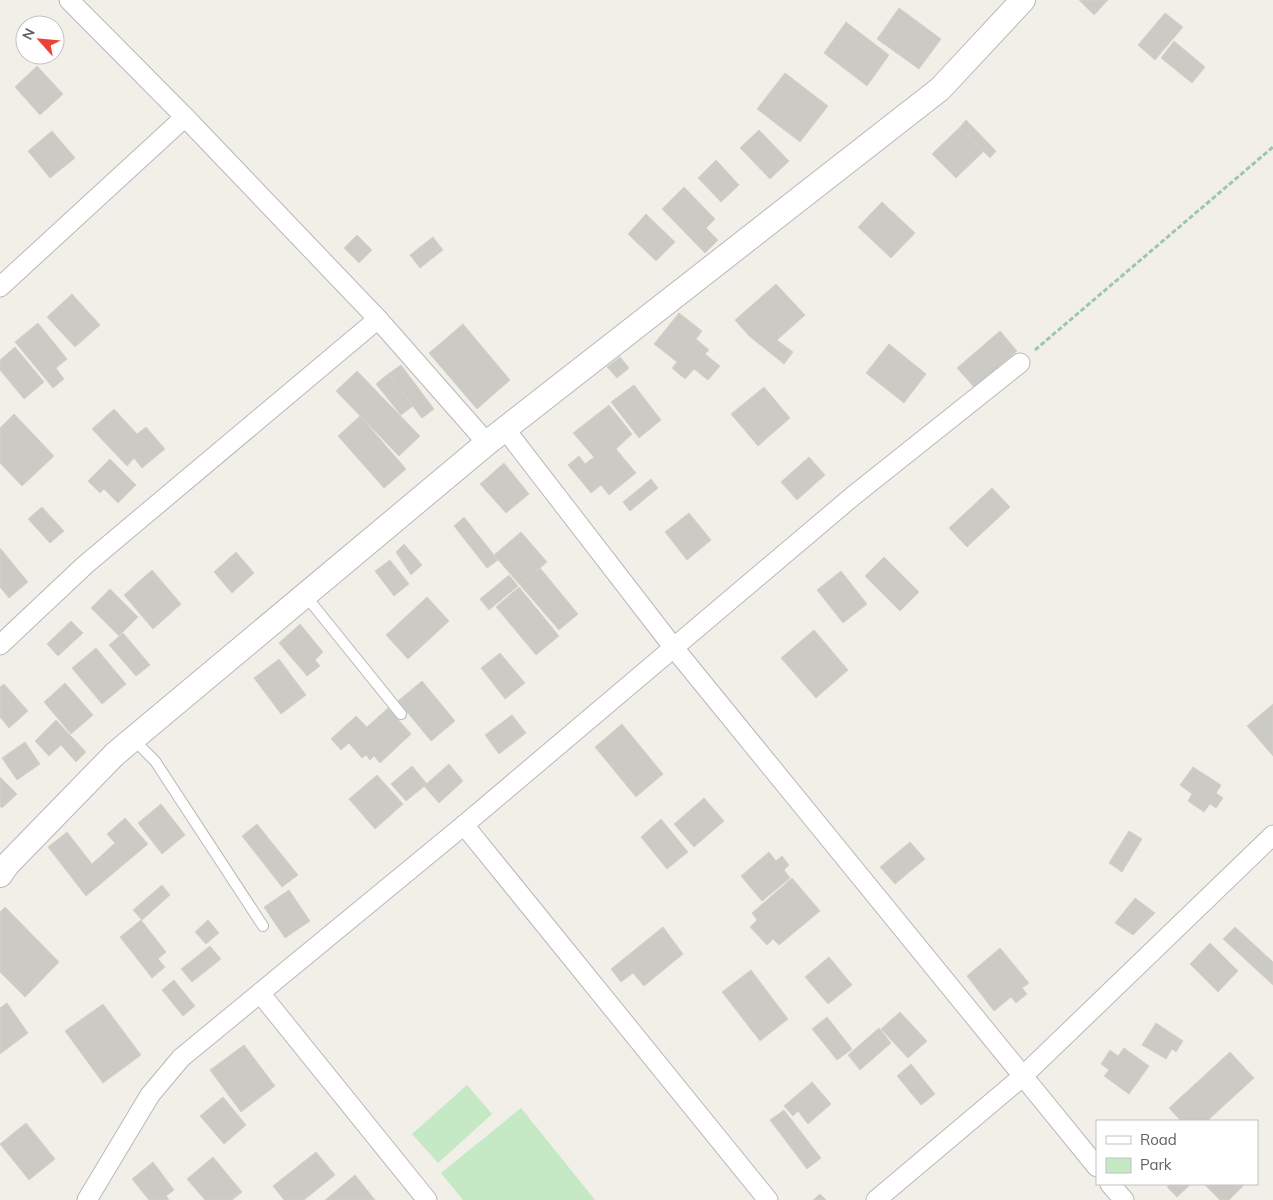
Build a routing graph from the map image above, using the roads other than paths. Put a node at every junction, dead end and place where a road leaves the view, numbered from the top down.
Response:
1 (69, 0) edge
2 (1023, 0) edge
3 (186, 117) junction
4 (0, 287) edge
5 (378, 319) junction
6 (1020, 363) road end
7 (496, 436) junction
8 (305, 595) junction
9 (0, 645) edge
10 (674, 648) junction
11 (400, 714) dead end
12 (133, 739) junction
13 (464, 825) junction
14 (1273, 836) edge
15 (2, 866) edge
16 (263, 926) dead end
17 (260, 993) junction
18 (1022, 1077) junction
19 (1096, 1166) edge
20 (1111, 1185) edge
21 (87, 1200) edge
22 (427, 1200) edge
23 (768, 1200) edge
24 (876, 1200) edge
25 (1124, 1200) edge

1 - 3 street
2 - 7 street
3 - 4 street
3 - 5 street
5 - 7 street
5 - 9 street
6 - 10 street
7 - 8 street
7 - 10 street
8 - 11 lane
8 - 12 street
10 - 13 street
10 - 18 street
12 - 15 street
12 - 16 lane
13 - 17 street
13 - 23 street
14 - 18 street
17 - 21 street
17 - 22 street
18 - 19 street
18 - 24 street
20 - 25 street

